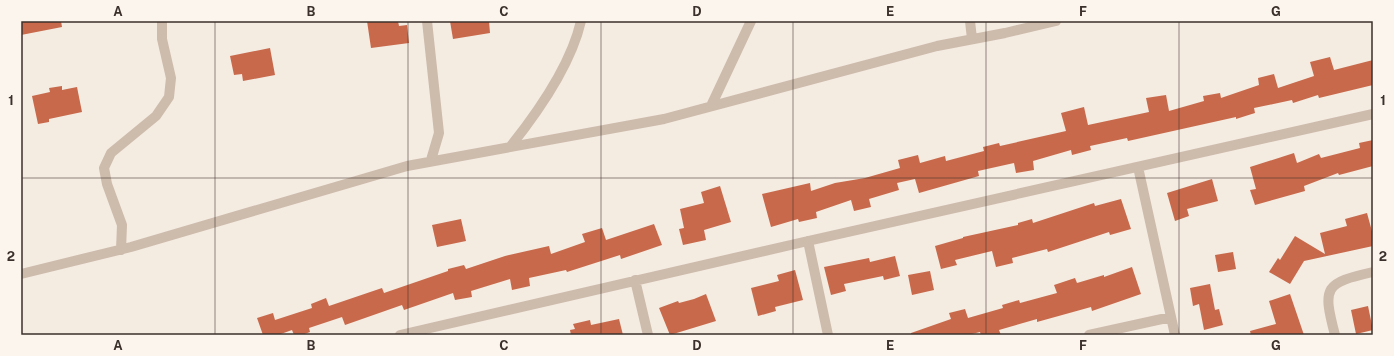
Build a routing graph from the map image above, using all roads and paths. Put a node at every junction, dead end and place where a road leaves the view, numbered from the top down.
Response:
1 (162, 21) edge
2 (427, 21) edge
3 (581, 21) edge
4 (751, 21) edge
5 (970, 21) edge
6 (1056, 21) edge
7 (972, 39) junction
8 (711, 106) junction
9 (1373, 114) edge
10 (510, 147) junction
11 (431, 160) junction
12 (1138, 167) junction
13 (808, 240) junction
14 (120, 250) junction
15 (1373, 272) edge
16 (21, 274) edge
17 (636, 280) junction
18 (1171, 317) junction
19 (400, 335) edge
20 (648, 335) edge
21 (828, 335) edge
22 (1089, 335) edge
23 (1175, 335) edge
24 (1335, 335) edge

1 - 14 street
2 - 11 street
3 - 10 street
4 - 8 street
5 - 7 street
6 - 7 street
7 - 8 street
8 - 10 street
9 - 12 street
10 - 11 street
11 - 14 street
12 - 13 street
12 - 18 street
13 - 17 street
13 - 21 street
14 - 16 street
15 - 24 street
17 - 19 street
17 - 20 street
18 - 22 street
18 - 23 street

